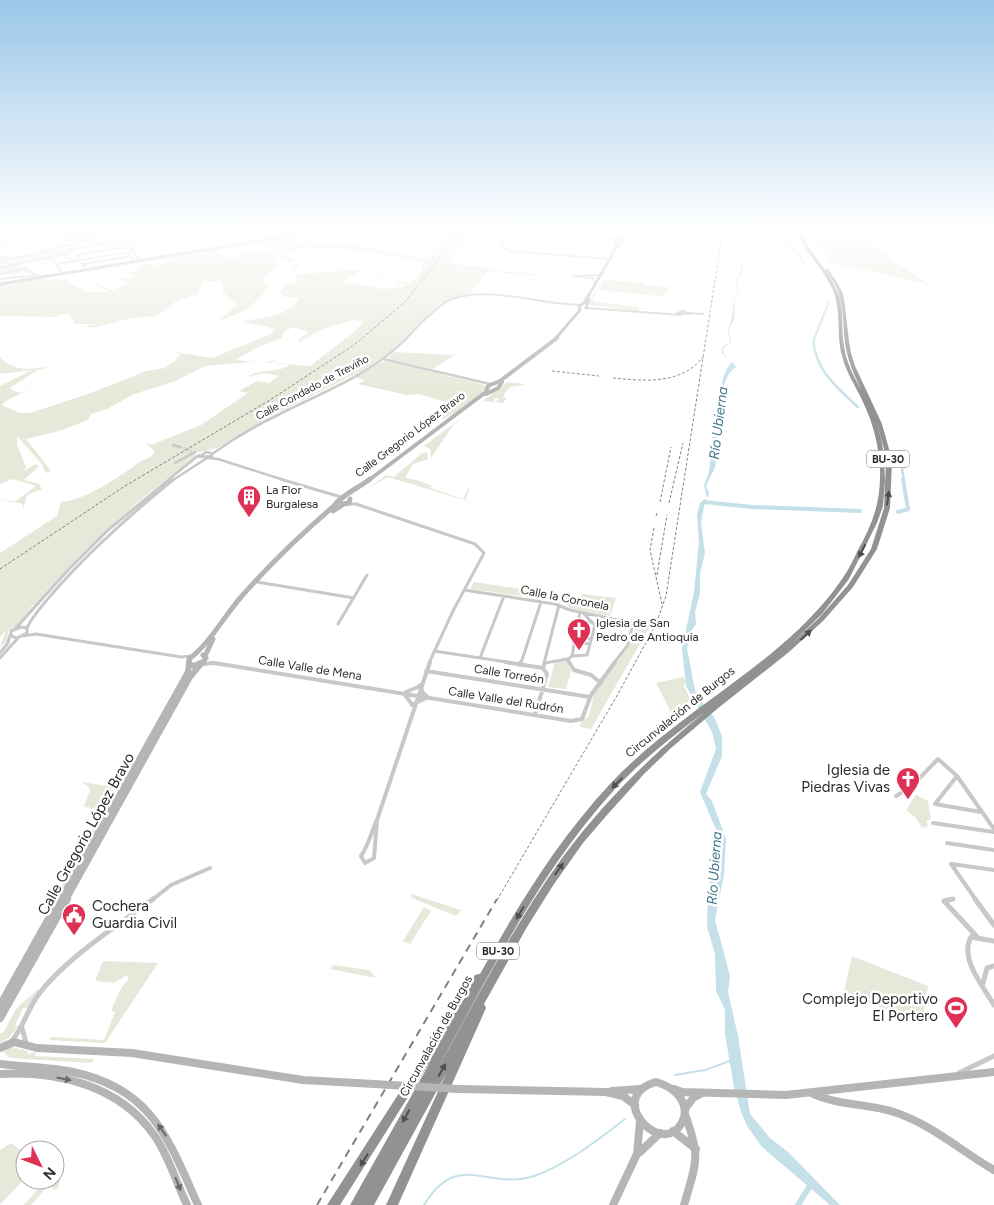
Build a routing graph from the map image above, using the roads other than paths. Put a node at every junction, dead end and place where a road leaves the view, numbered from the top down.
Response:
1 (594, 285) edge
2 (597, 285) edge
3 (832, 285) edge
4 (837, 285) edge
5 (580, 306) junction
6 (587, 307) junction
7 (680, 311) junction
8 (703, 314) dead end
9 (670, 315) junction
10 (682, 315) junction
11 (688, 315) junction
12 (388, 356) junction
13 (383, 359) junction
14 (390, 360) junction
15 (378, 362) junction
16 (491, 386) junction
17 (173, 445) dead end
18 (180, 447) tunnel mouth
19 (219, 448) junction
20 (204, 452) junction
21 (212, 454) junction
22 (199, 455) junction
23 (207, 458) junction
24 (218, 459) junction
25 (175, 463) dead end
26 (332, 496) junction
27 (343, 497) junction
28 (351, 500) junction
29 (337, 501) junction
30 (345, 504) junction
31 (356, 504) junction
32 (367, 575) dead end
33 (257, 582) junction
34 (464, 590) junction
35 (504, 596) junction
36 (354, 598) junction
37 (541, 602) junction
38 (560, 605) junction
39 (580, 612) junction
40 (580, 622) dead end
41 (591, 622) dead end
42 (338, 624) dead end
43 (15, 629) junction
44 (28, 629) junction
45 (593, 633) junction
46 (36, 634) junction
47 (10, 635) junction
48 (22, 636) junction
49 (574, 636) junction
50 (630, 637) junction
51 (592, 639) junction
52 (574, 642) junction
53 (590, 644) junction
54 (434, 651) junction
55 (0, 653) edge
56 (194, 655) junction
57 (181, 657) junction
58 (206, 657) junction
59 (570, 657) junction
60 (0, 658) edge
61 (480, 658) junction
62 (189, 663) junction
63 (214, 663) junction
64 (544, 663) junction
65 (766, 664) junction
66 (201, 665) junction
67 (520, 665) junction
68 (543, 668) junction
69 (426, 671) junction
70 (601, 683) junction
71 (420, 685) junction
72 (542, 690) junction
73 (434, 692) dead end
74 (403, 693) junction
75 (446, 694) dead end
76 (416, 695) junction
77 (458, 696) dead end
78 (590, 697) junction
79 (430, 698) junction
80 (480, 699) dead end
81 (444, 700) junction
82 (492, 701) dead end
83 (456, 702) junction
84 (506, 703) dead end
85 (412, 705) junction
86 (478, 706) junction
87 (519, 706) dead end
88 (490, 708) junction
89 (503, 710) junction
90 (517, 712) junction
91 (554, 712) dead end
92 (568, 714) dead end
93 (535, 715) junction
94 (553, 718) junction
95 (566, 720) junction
96 (957, 776) junction
97 (896, 796) dead end
98 (982, 812) junction
99 (377, 820) junction
100 (933, 823) dead end
101 (994, 830) edge
102 (947, 843) dead end
103 (368, 846) junction
104 (374, 847) junction
105 (994, 850) edge
106 (210, 868) dead end
107 (994, 870) edge
108 (953, 899) dead end
109 (994, 925) edge
110 (978, 939) junction
111 (994, 941) edge
112 (497, 961) junction
113 (994, 966) edge
114 (983, 983) junction
115 (994, 1005) edge
116 (0, 1006) edge
117 (0, 1018) edge
118 (22, 1028) junction
119 (9, 1043) junction
120 (28, 1046) junction
121 (0, 1048) edge
122 (994, 1056) edge
123 (0, 1064) edge
124 (994, 1072) edge
125 (0, 1074) edge
126 (950, 1077) junction
127 (641, 1088) junction
128 (674, 1088) junction
129 (606, 1092) junction
130 (703, 1093) junction
131 (811, 1093) junction
132 (635, 1105) junction
133 (685, 1112) junction
134 (640, 1120) junction
135 (673, 1131) junction
136 (660, 1134) junction
137 (696, 1149) junction
138 (638, 1154) junction
139 (994, 1170) edge
140 (187, 1205) edge
141 (198, 1205) edge
142 (333, 1205) edge
143 (356, 1205) edge
144 (368, 1205) edge
145 (392, 1205) edge
146 (613, 1205) edge
147 (684, 1205) edge

1 - 5 main road, Calle Gregorio López Bravo
2 - 6 main road, Calle Gregorio López Bravo
3 -> 65 highway, Circunvalación de Burgos / BU-30
65 -> 4 highway, Circunvalación de Burgos / BU-30
5 - 6 main road
5 - 12 street, Calle Condado de Treviño
5 - 16 main road, Calle Gregorio López Bravo
6 - 9 street
6 - 16 main road, Calle Gregorio López Bravo
7 - 9 street
7 - 10 street
7 - 11 street
8 - 11 street
9 - 10 street
10 - 11 street
12 - 13 street, Calle Condado de Treviño
12 - 14 street
13 - 14 street
13 - 15 street, Calle Condado de Treviño
14 - 15 street
14 - 16 street
15 - 19 street, Calle Condado de Treviño
16 - 27 main road, Calle Gregorio López Bravo
16 - 28 main road, Calle Gregorio López Bravo
17 - 18 street
19 - 20 street, Calle Condado de Treviño
19 - 21 street, Calle Condado de Treviño
20 - 21 street
20 - 22 street, Calle Condado de Treviño
21 - 23 street, Calle Condado de Treviño
21 - 24 street
22 - 23 street
22 - 25 street
22 - 43 street
23 - 24 street
23 - 44 street
24 - 26 street
26 - 27 street
26 - 29 street
27 - 28 main road
27 - 29 main road, Calle Gregorio López Bravo
28 - 30 main road, Calle Gregorio López Bravo
28 - 31 street
29 - 30 main road
29 - 56 main road
30 - 31 street
30 - 33 main road
31 - 34 street
32 - 36 street
33 - 36 street
33 - 58 main road
34 - 35 street, Calle la Coronela
34 - 54 street
35 - 37 street, Calle la Coronela
35 - 61 street
36 - 42 street
37 - 38 street, Calle la Coronela
37 - 67 street
38 - 39 street, Calle la Coronela
38 - 64 street
39 - 45 street
39 - 49 street
39 - 50 street, Calle la Coronela
40 - 41 street
43 - 44 street
43 - 47 street
44 - 46 street
44 - 48 street
45 - 50 street
45 - 51 street
46 - 48 street
46 - 57 street
47 - 48 street
47 - 55 street
48 - 60 street
49 - 51 street
49 - 52 street
50 - 70 street
51 - 53 street
52 - 53 street
52 - 59 street
53 - 59 street
54 - 61 street
54 - 69 street
56 - 57 street
56 - 58 main road
56 - 62 main road, Calle Gregorio López Bravo
57 - 62 street
58 - 63 street, Calle Valle de Mena
58 - 66 main road, Calle Gregorio López Bravo
59 - 64 street
59 - 70 street
61 - 67 street
62 - 66 main road
62 - 116 main road, Calle Gregorio López Bravo
63 - 66 street, Calle Valle de Mena
63 - 74 street, Calle Valle de Mena
64 - 68 street
65 - 112 highway, Circunvalación de Burgos / BU-30
66 - 117 main road, Calle Gregorio López Bravo
67 - 68 street
68 - 72 street
69 - 71 street
69 - 72 street, Calle Torreón
70 - 78 street
71 - 74 street
71 - 76 street
71 - 79 street
72 - 78 street, Calle Torreón
72 - 93 street
73 - 79 street
74 - 76 street, Calle Valle de Mena
74 - 85 street
75 - 81 street
76 - 79 street, Calle Valle del Rudrón
76 - 85 street
77 - 83 street
78 - 95 street, Calle Valle del Rudrón
79 - 81 street, Calle Valle del Rudrón
79 - 85 street, Calle Valle del Rudrón
80 - 86 street
81 - 83 street, Calle Valle del Rudrón
82 - 88 street
83 - 86 street, Calle Valle del Rudrón
84 - 89 street
85 - 99 street
86 - 88 street, Calle Valle del Rudrón
87 - 90 street
88 - 89 street, Calle Valle del Rudrón
89 - 90 street, Calle Valle del Rudrón
90 - 93 street, Calle Valle del Rudrón
91 - 94 street
92 - 95 street
93 - 94 street, Calle Valle del Rudrón
94 - 95 street, Calle Valle del Rudrón
96 - 97 street
96 - 98 street
96 - 98 street
98 - 101 street
99 - 103 street
99 - 104 street
100 - 101 street
102 - 105 street
103 - 104 street
103 - 104 street
106 - 118 street
107 - 109 street
108 - 110 street
110 - 111 street
110 - 114 street
112 -> 142 highway
112 -> 143 highway, Circunvalación de Burgos / BU-30
144 -> 112 highway, Circunvalación de Burgos / BU-30
112 - 145 highway
113 - 114 street
114 - 115 street
118 - 119 street
118 - 120 street
119 - 120 main road
119 - 121 main road
120 - 129 main road, bridge
122 - 126 street
141 -> 123 main road
124 - 126 main road
125 -> 140 main road
126 - 131 main road
127 - 128 main road
127 - 129 main road
127 - 132 main road
128 - 130 main road
128 - 133 main road
129 - 132 main road
130 - 131 main road
130 - 133 main road
131 - 139 main road
132 - 134 main road
133 - 135 main road
133 - 137 main road
134 - 136 main road
134 - 138 main road
135 - 136 main road
135 - 137 main road
136 - 138 main road
137 - 147 main road
138 - 146 main road

